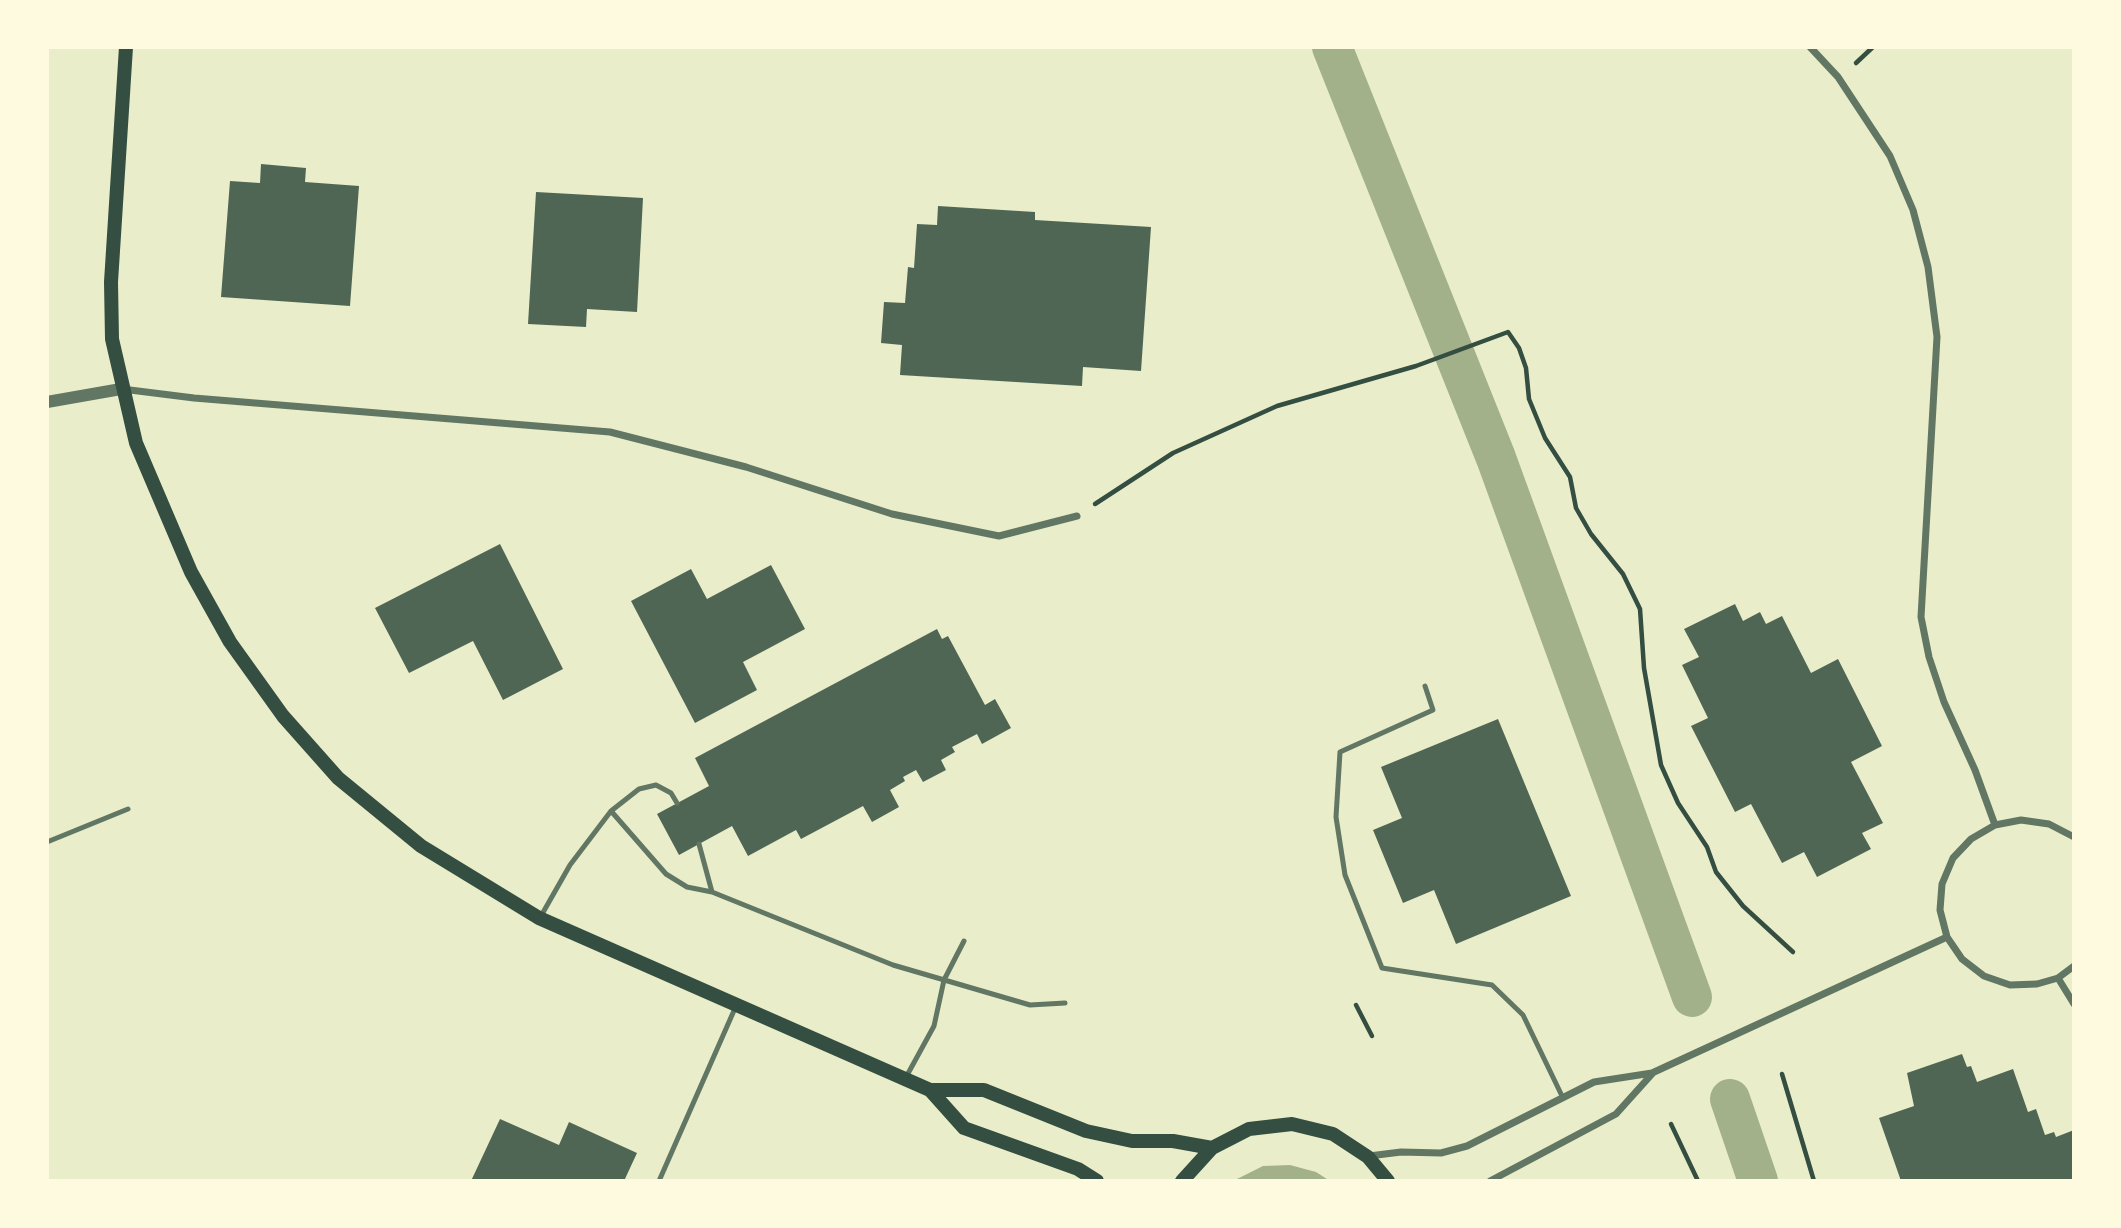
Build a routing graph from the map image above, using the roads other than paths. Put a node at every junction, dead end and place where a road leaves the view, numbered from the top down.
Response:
1 (127, 47) edge
2 (1810, 47) edge
3 (121, 389) junction
4 (47, 402) edge
5 (1077, 516) road end
6 (1425, 686) dead end
7 (677, 803) dead end
8 (128, 809) dead end
9 (611, 811) junction
10 (1995, 825) junction
11 (2074, 837) edge
12 (47, 842) edge
13 (699, 844) dead end
14 (712, 892) junction
15 (539, 918) junction
16 (1947, 937) junction
17 (964, 941) dead end
18 (2074, 966) edge
19 (2058, 978) junction
20 (944, 980) junction
21 (737, 1003) junction
22 (1065, 1003) dead end
23 (2074, 1004) edge
24 (1652, 1073) junction
25 (905, 1079) junction
26 (930, 1090) junction
27 (1563, 1098) junction
28 (1212, 1148) junction
29 (1368, 1157) junction
30 (659, 1181) edge
31 (1097, 1181) edge
32 (1182, 1181) edge
33 (1388, 1181) edge
34 (1490, 1181) edge

1 - 3 main road
2 - 10 street
3 - 4 street
3 - 5 street
3 - 15 main road
6 - 27 lane
7 - 9 lane
8 - 12 lane
9 - 14 lane
9 - 15 lane
10 - 11 street
10 - 16 street
13 - 14 lane
14 - 20 lane
15 - 21 main road
16 - 19 street
16 - 24 street
17 - 20 lane
18 - 19 street
19 - 23 street
20 - 22 lane
20 - 25 lane
21 - 25 main road
21 - 30 lane
24 - 27 street
24 - 34 street
25 - 26 main road
26 - 28 main road
26 - 31 main road
27 - 29 street
28 - 29 main road
28 - 32 main road
29 - 33 main road

